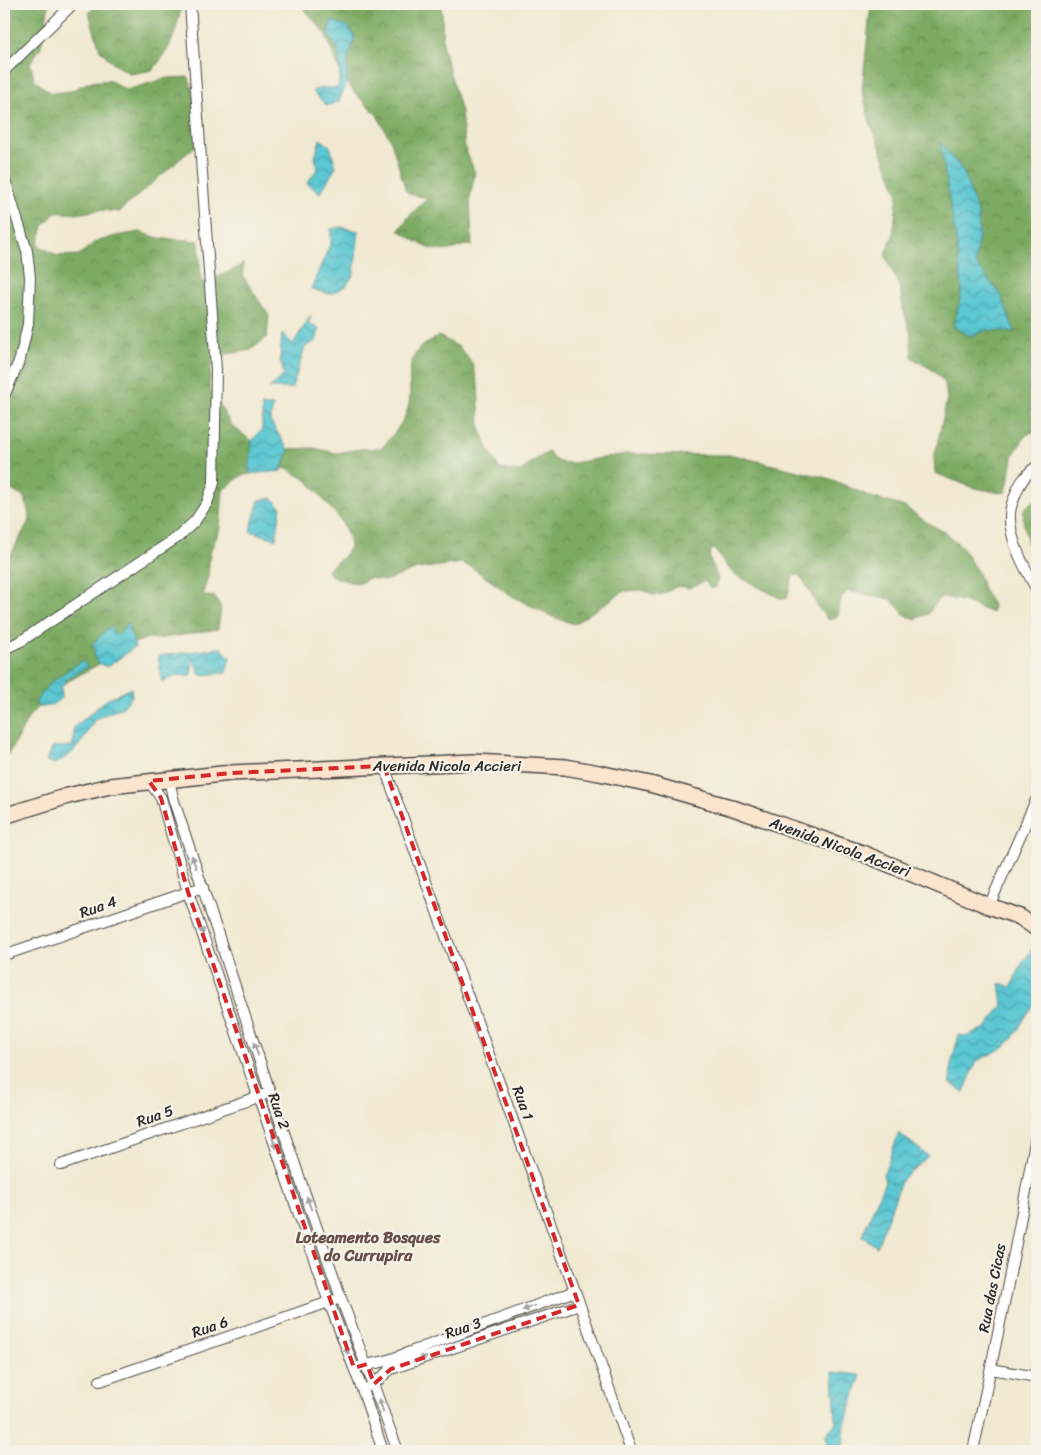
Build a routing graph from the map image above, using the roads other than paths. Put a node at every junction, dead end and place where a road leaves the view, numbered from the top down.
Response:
1 (73, 4) edge
2 (190, 4) edge
3 (4, 72) edge
4 (4, 177) edge
5 (4, 396) edge
6 (1037, 466) edge
7 (1037, 590) edge
8 (4, 649) edge
9 (384, 766) junction
10 (169, 779) junction
11 (149, 781) junction
12 (1037, 798) edge
13 (4, 816) edge
14 (203, 887) junction
15 (188, 892) junction
16 (989, 906) junction
17 (1020, 917) junction
18 (1037, 918) edge
19 (1037, 929) edge
20 (4, 955) edge
21 (270, 1092) junction
22 (258, 1096) junction
23 (1037, 1130) edge
24 (61, 1165) dead end
25 (575, 1291) junction
26 (342, 1298) junction
27 (329, 1302) junction
28 (579, 1305) junction
29 (366, 1364) junction
30 (354, 1368) junction
31 (991, 1369) junction
32 (1037, 1377) edge
33 (100, 1382) dead end
34 (374, 1384) junction
35 (362, 1389) junction
36 (383, 1451) edge
37 (398, 1451) edge
38 (631, 1451) edge
39 (972, 1451) edge

1 - 3 street
2 - 8 street
4 - 5 street
6 - 7 street
9 - 10 street, Avenida Nicola Accieri
9 - 16 street, Avenida Nicola Accieri
9 - 25 street, Rua 1
10 - 11 street, Avenida Nicola Accieri
14 -> 10 street, Rua 2
11 - 13 street, Avenida Nicola Accieri
11 - 15 street, Rua 2
12 - 16 street
14 - 15 street, Rua 4
21 -> 14 street, Rua 2
15 - 20 street, Rua 4
15 -> 22 street, Rua 2
16 - 17 street, Avenida Nicola Accieri
17 - 18 street, Avenida Nicola Accieri
17 - 19 street, Avenida Nicola Accieri
21 - 22 street, Rua 5
26 -> 21 street, Rua 2
22 - 24 street, Rua 5
22 -> 27 street, Rua 2
23 - 31 street, Rua das Cicas
25 - 28 street, Rua 1
25 -> 29 street, Rua 3
26 - 27 street, Rua 6
26 - 29 street, Rua 2
27 -> 30 street, Rua 2
27 - 33 street, Rua 6
34 -> 28 street, Rua 3
28 - 38 street, Rua 1
29 - 30 street, Rua 3
29 - 34 street, Rua 2
30 - 35 street, Rua 2
31 - 32 street
31 - 39 street, Rua das Cicas
34 - 35 street, Rua 3
37 -> 34 street, Rua 2
35 - 36 street, Rua 2

